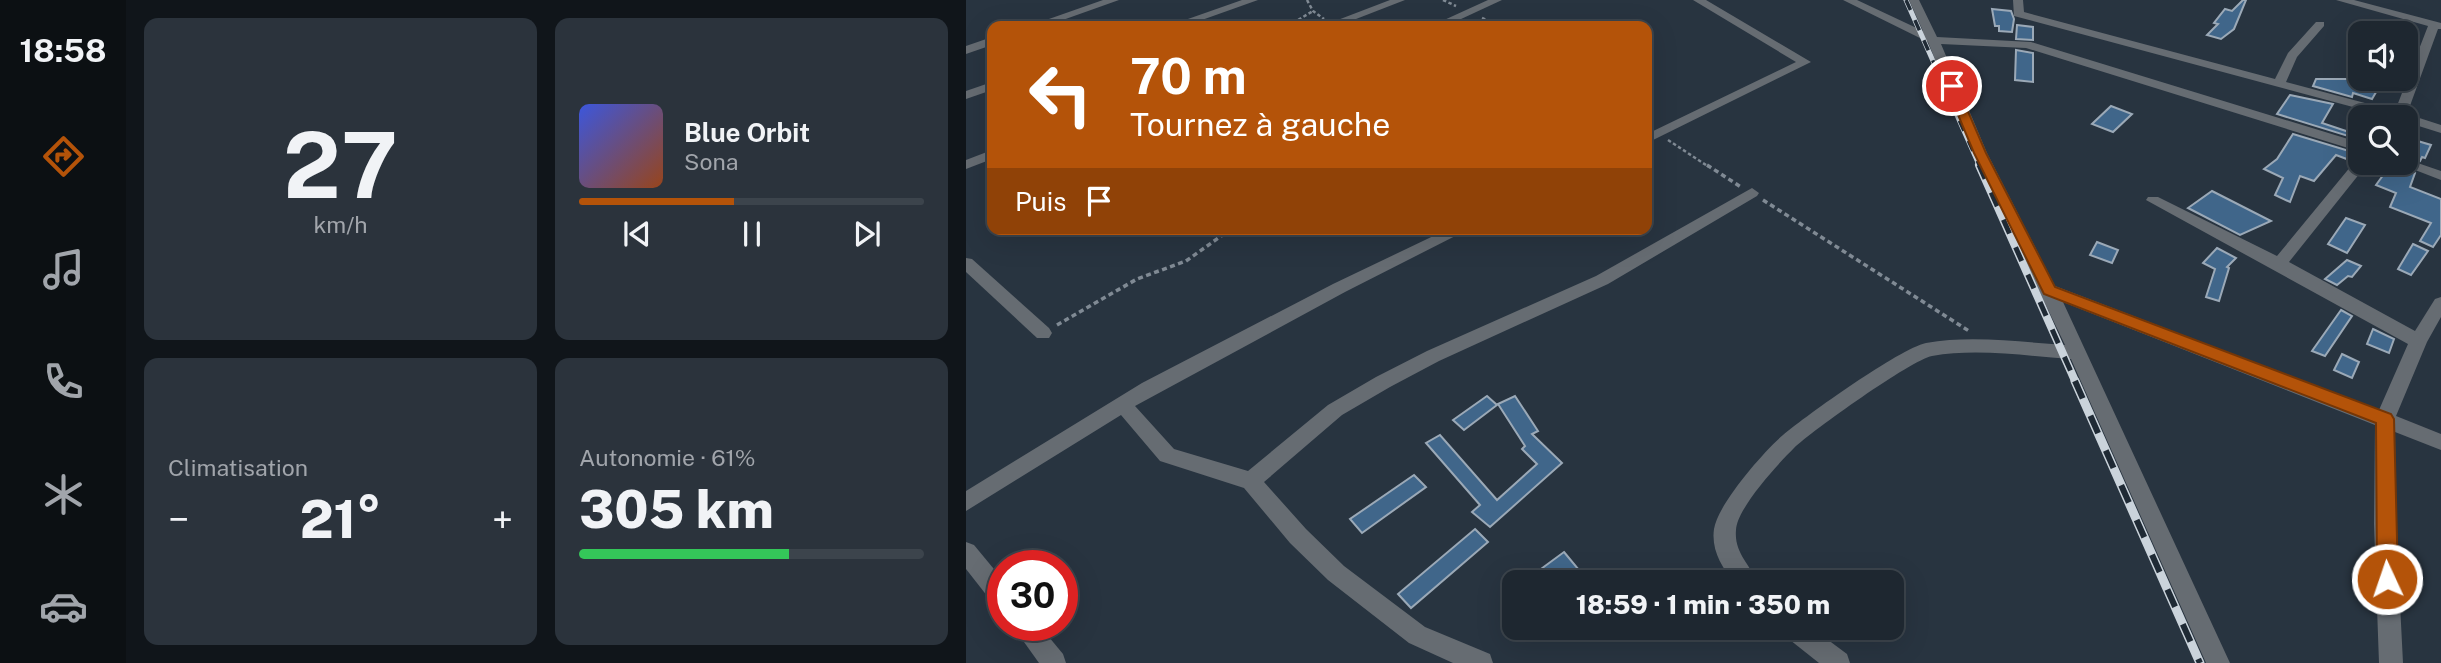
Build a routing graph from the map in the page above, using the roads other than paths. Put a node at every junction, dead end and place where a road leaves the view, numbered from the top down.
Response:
1 (1114, 0) edge
2 (1253, 0) edge
3 (1400, 0) edge
4 (1497, 0) edge
5 (1698, 0) edge
6 (1848, 0) edge
7 (1914, 0) edge
8 (2018, 0) edge
9 (2341, 0) edge
10 (1050, 21) edge
11 (1189, 21) edge
12 (1341, 21) edge
13 (1449, 21) edge
14 (2320, 24) dead end
15 (2438, 26) edge
16 (1933, 40) junction
17 (987, 43) edge
18 (966, 50) edge
19 (2278, 85) junction
20 (987, 88) edge
21 (966, 95) edge
22 (2356, 105) edge
23 (2407, 105) edge
24 (2418, 122) edge
25 (2441, 129) edge
26 (1652, 136) edge
27 (2348, 144) edge
28 (987, 156) edge
29 (966, 165) edge
30 (2418, 168) edge
31 (2351, 175) edge
32 (2441, 176) edge
33 (1752, 193) road end
34 (2154, 200) dead end
35 (1449, 235) edge
36 (966, 263) edge
37 (2279, 264) junction
38 (2049, 290) junction
39 (2441, 303) edge
40 (1043, 333) road end
41 (2418, 341) junction
42 (2077, 352) junction
43 (1122, 404) junction
44 (2385, 419) junction
45 (2441, 442) edge
46 (1251, 481) junction
47 (966, 502) edge
48 (966, 552) edge
49 (1738, 570) edge
50 (987, 578) edge
51 (1808, 640) edge
52 (1037, 641) edge
53 (1054, 663) edge
54 (1481, 663) edge
55 (1838, 663) edge
56 (2218, 663) edge
57 (2391, 663) edge

1 - 10 street
2 - 11 street
3 - 12 street
4 - 13 street
5 - 26 street
6 - 16 street
7 - 16 street
8 - 19 street
9 - 15 street
14 - 19 street
15 - 23 street
16 - 27 street
16 - 38 street
17 - 18 street
19 - 22 street
20 - 21 street
24 - 25 street
28 - 29 street
30 - 32 street
31 - 37 street
33 - 46 street
34 - 37 street
35 - 43 street
36 - 40 street
37 - 41 street
38 - 42 street
38 - 44 street
39 - 41 street
41 - 44 street
42 - 49 street
42 - 56 street
43 - 46 street
43 - 47 street
44 - 45 street
44 - 57 street
46 - 54 street
48 - 50 street
51 - 55 street
52 - 53 street

